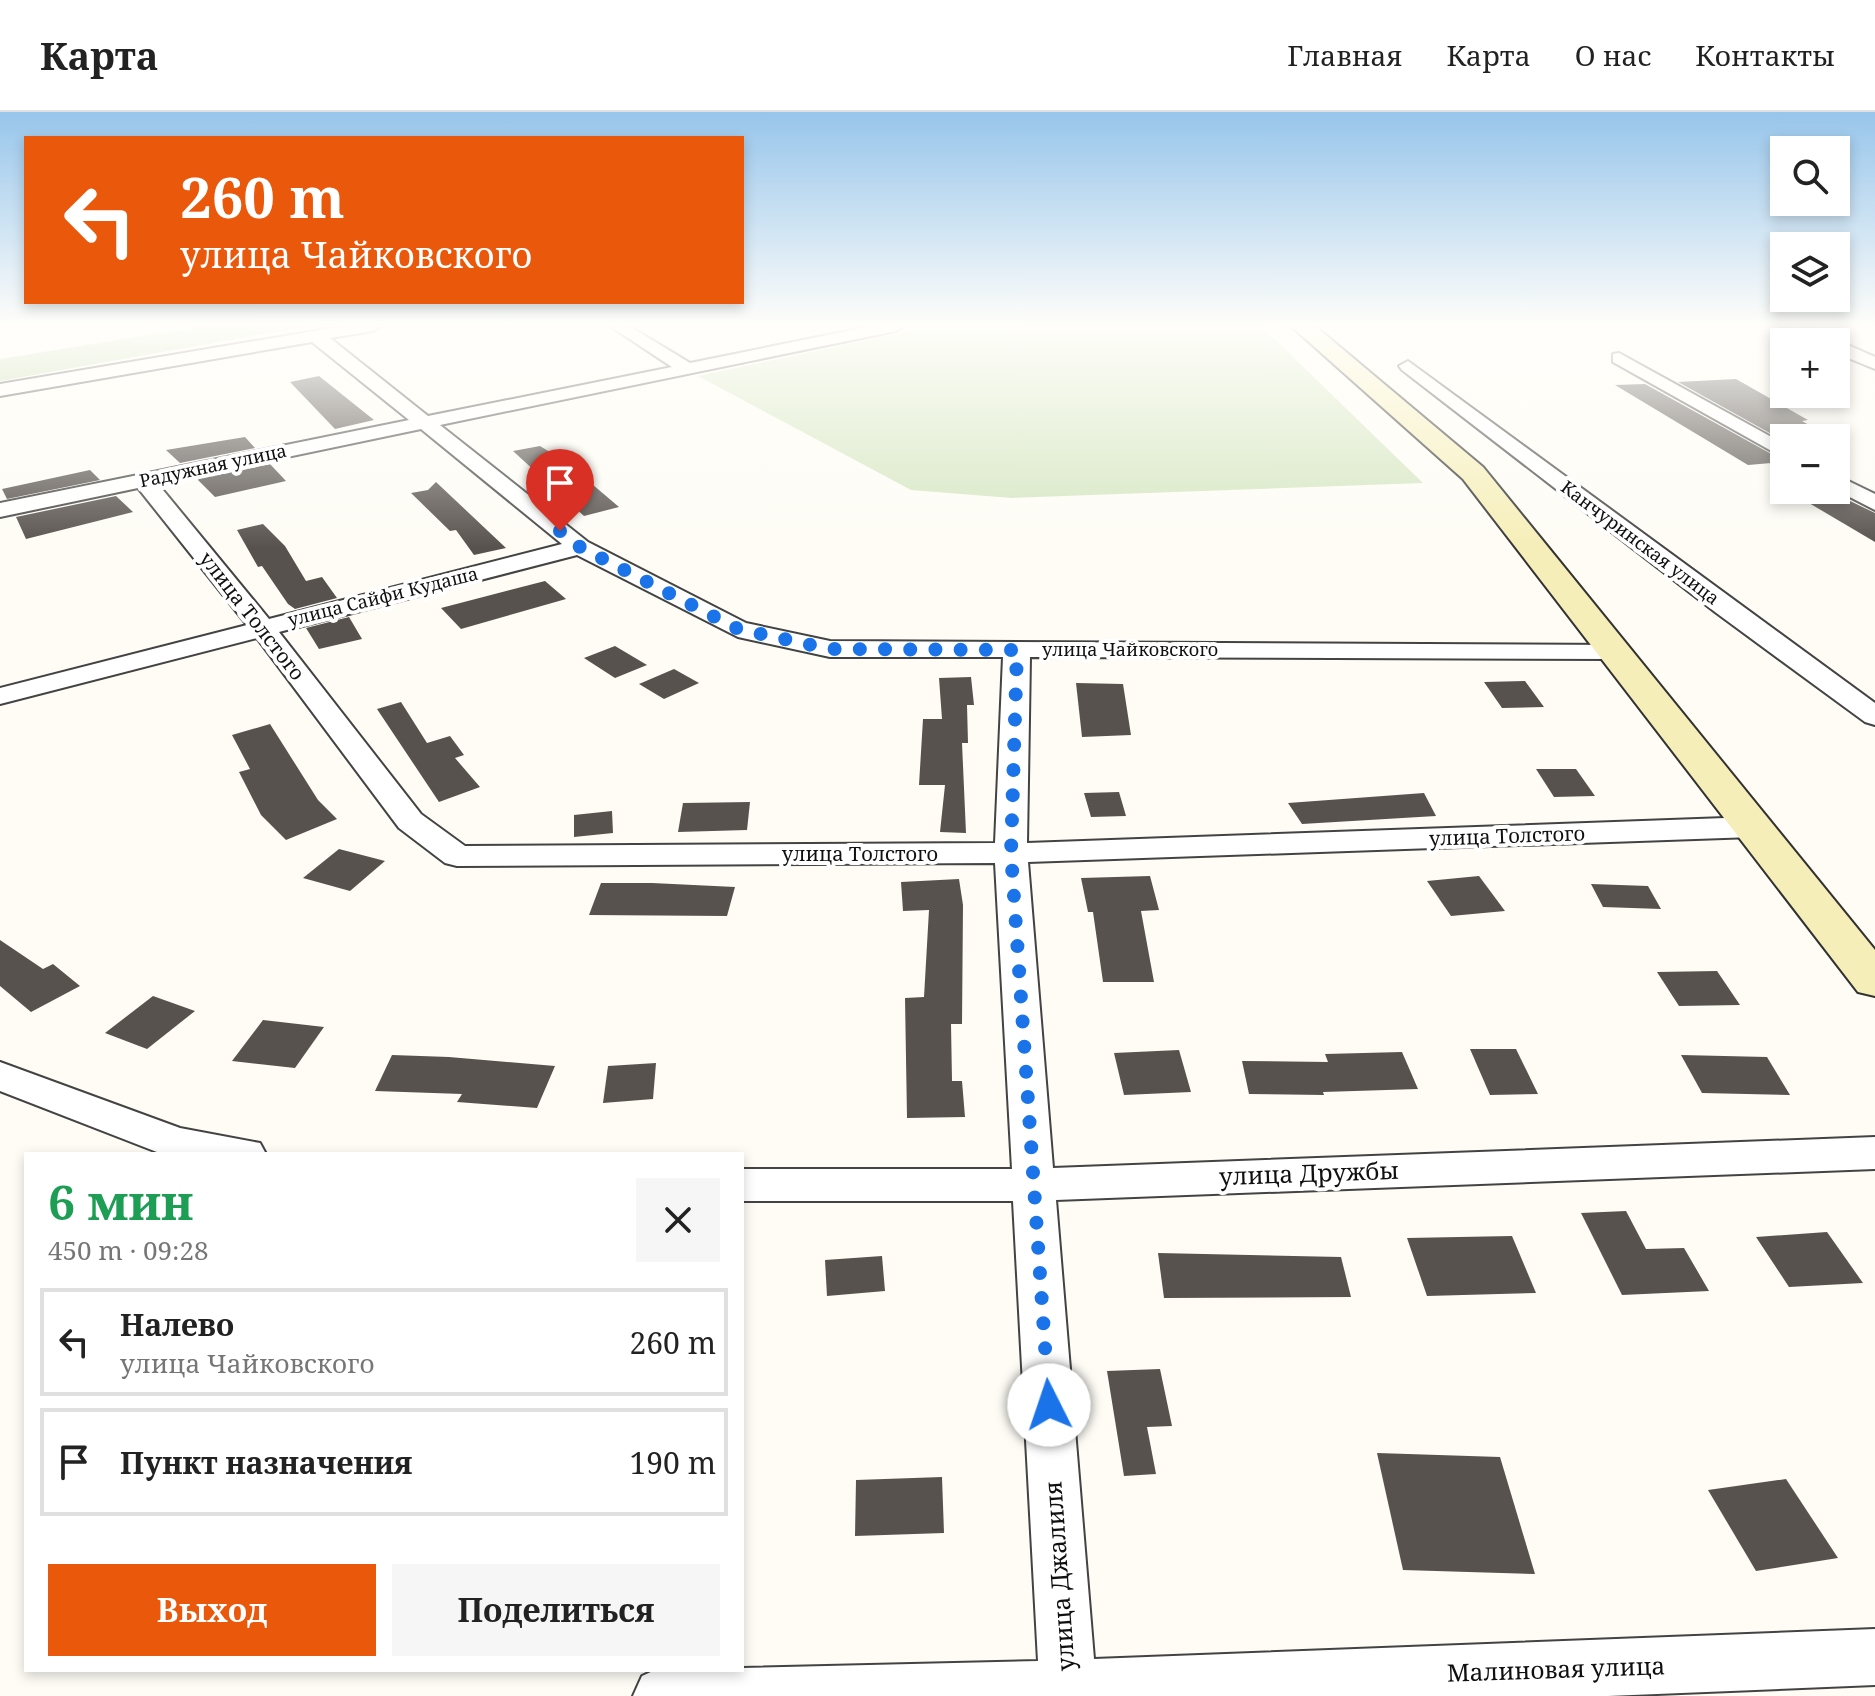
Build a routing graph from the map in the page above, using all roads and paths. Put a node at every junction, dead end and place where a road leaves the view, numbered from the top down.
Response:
1 (396, 400) edge
2 (533, 400) edge
3 (1388, 400) edge
4 (1452, 400) edge
5 (1693, 400) edge
6 (423, 422) junction
7 (1770, 444) edge
8 (143, 480) junction
9 (1850, 489) edge
10 (1875, 503) edge
11 (0, 510) edge
12 (580, 547) junction
13 (263, 628) junction
14 (1017, 650) junction
15 (1613, 651) junction
16 (0, 696) edge
17 (1875, 716) edge
18 (1753, 827) junction
19 (1011, 853) junction
20 (1875, 981) edge
21 (0, 1076) edge
22 (232, 1152) edge
23 (1875, 1153) edge
24 (744, 1185) edge
25 (1034, 1185) junction
26 (1875, 1657) edge
27 (1068, 1689) junction
28 (662, 1696) edge

1 - 6 street, улица Чайковского
2 - 6 street, Радужная улица
3 - 15 main road
4 - 17 street, Канчуринская улица
5 - 7 street
6 - 8 street, Радужная улица
6 - 12 street, улица Чайковского
8 - 11 street, Радужная улица
8 - 13 street, улица Толстого
9 - 10 street
12 - 13 street, улица Сайфи Кудаша
12 - 14 street, улица Чайковского
13 - 16 street, улица Сайфи Кудаша
13 - 19 street, улица Толстого
14 - 15 street, улица Чайковского
14 - 19 street, улица Джалиля
15 - 18 main road
18 - 19 street, улица Толстого
18 - 20 main road
19 - 25 street, улица Джалиля
21 - 22 street
23 - 25 street, улица Дружбы
24 - 25 street, улица Дружбы
25 - 27 street, улица Джалиля
26 - 27 street, Малиновая улица
27 - 28 street, Малиновая улица

